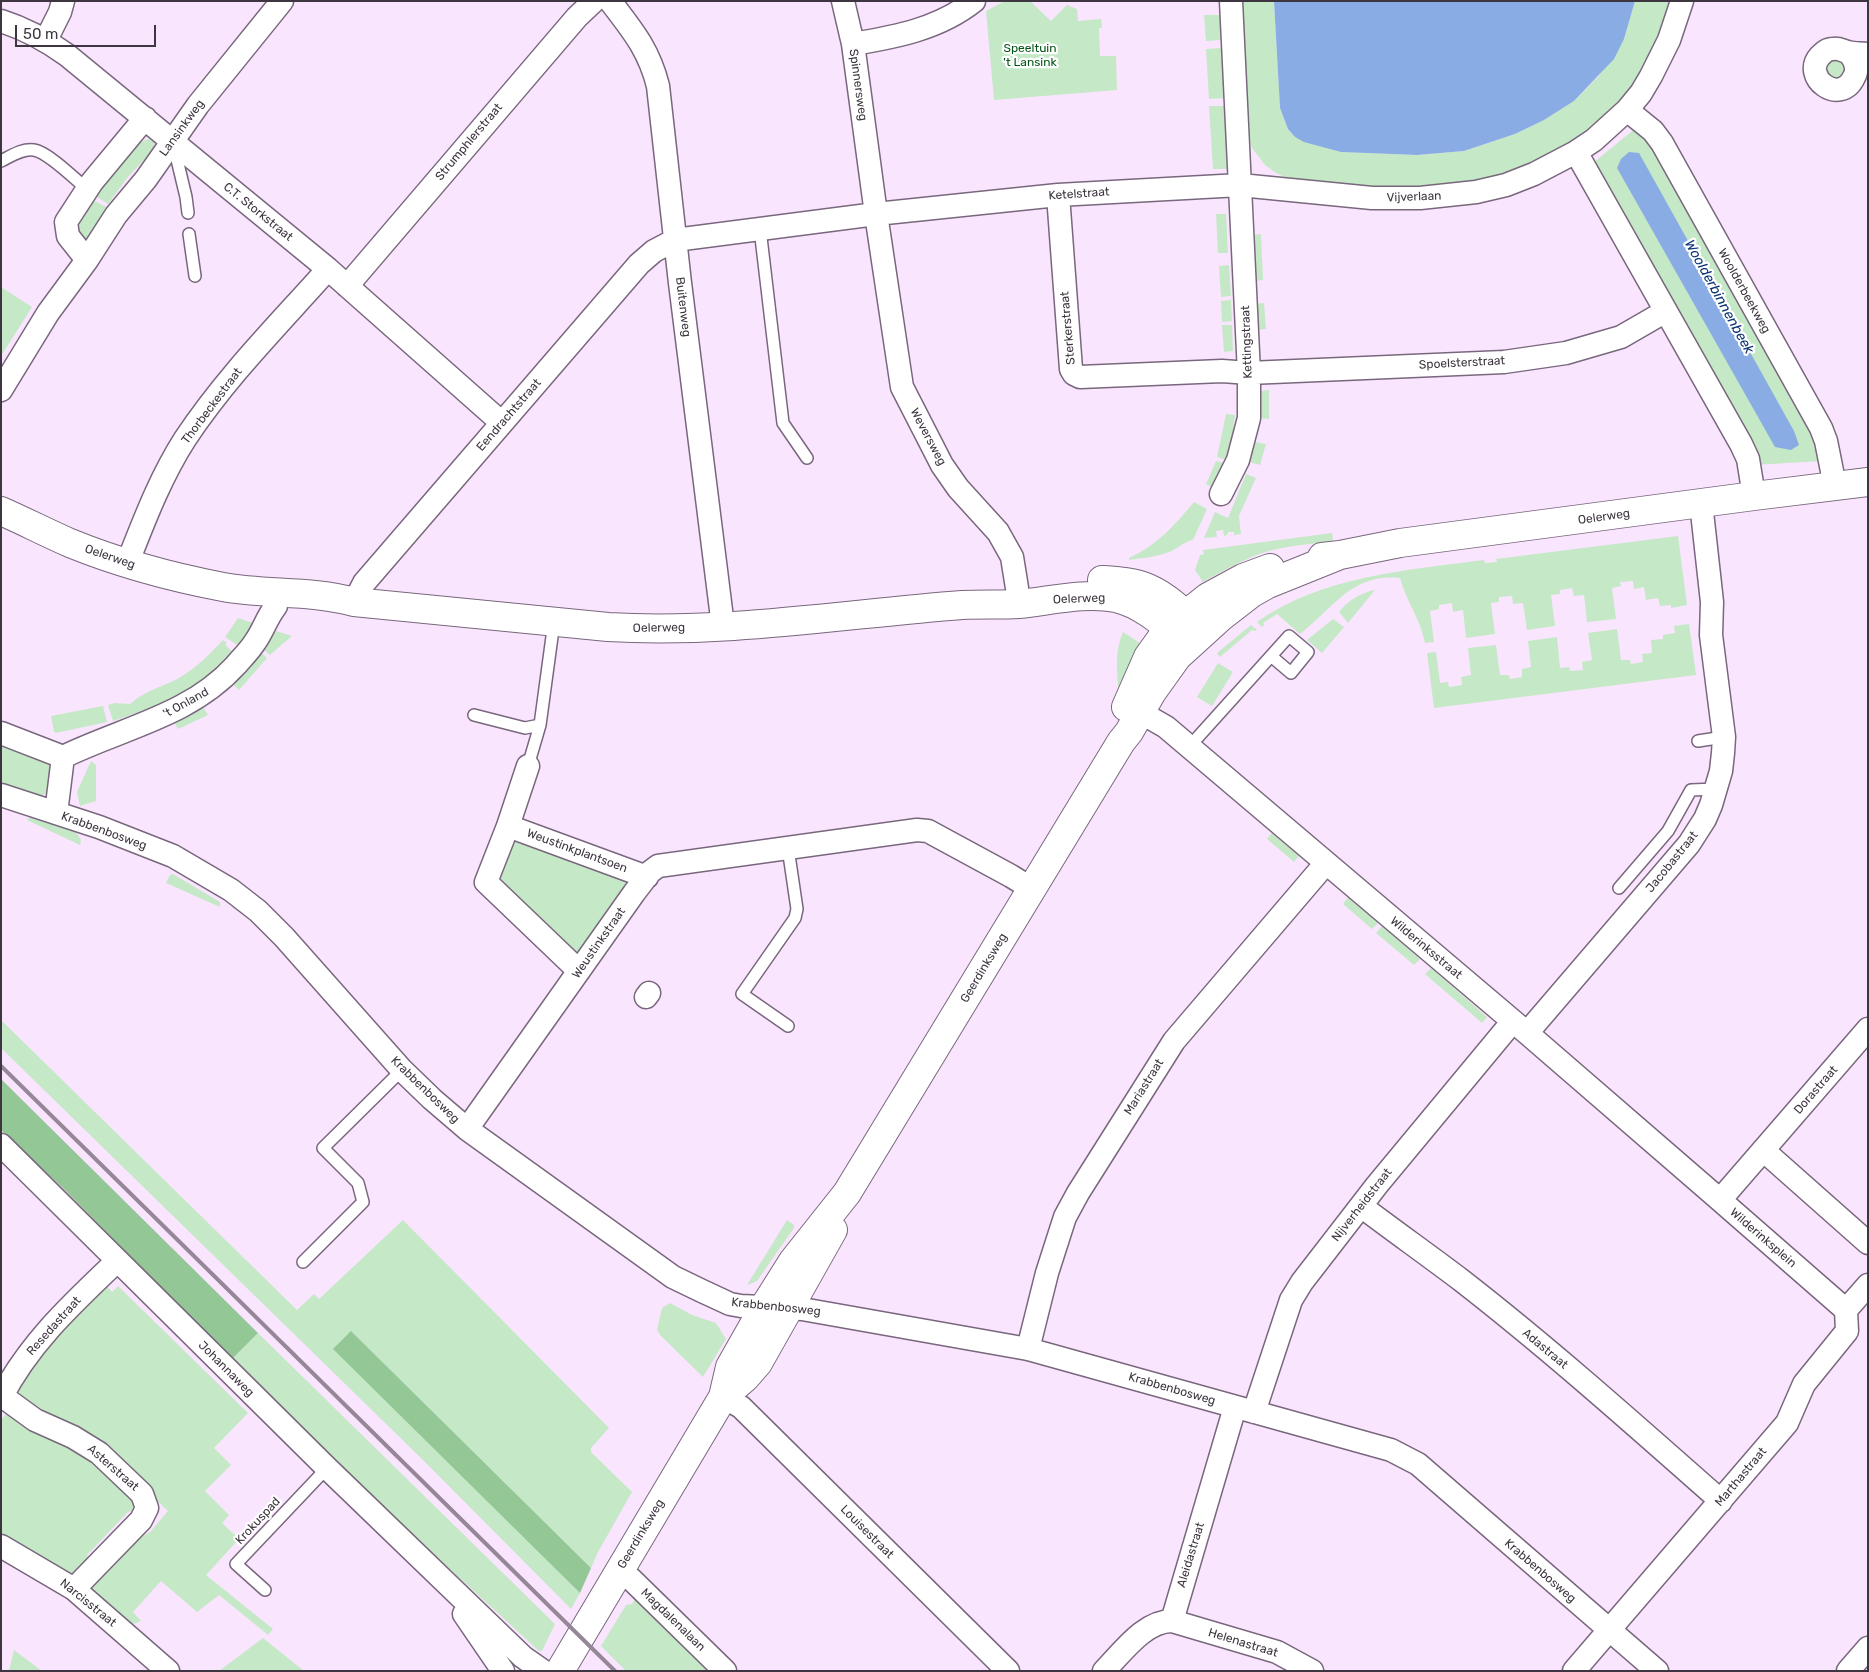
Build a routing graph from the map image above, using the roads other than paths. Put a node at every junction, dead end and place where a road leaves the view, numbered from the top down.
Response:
1 (63, 1) edge
2 (282, 1) edge
3 (594, 1) edge
4 (610, 1) edge
5 (843, 1) edge
6 (974, 1) edge
7 (1231, 1) edge
8 (1682, 1) edge
9 (1, 21) edge
10 (46, 40) junction
11 (853, 44) junction
12 (1627, 110) junction
13 (144, 118) junction
14 (173, 140) junction
15 (1576, 152) junction
16 (1, 160) edge
17 (1240, 185) junction
18 (87, 189) junction
19 (1058, 195) junction
20 (188, 213) dead end
21 (876, 214) junction
22 (760, 230) junction
23 (189, 234) dead end
24 (675, 240) junction
25 (87, 260) junction
26 (328, 269) junction
27 (194, 276) dead end
28 (348, 286) junction
29 (1666, 311) junction
30 (1249, 373) junction
31 (1, 390) edge
32 (502, 423) junction
33 (807, 458) dead end
34 (1833, 477) junction
35 (1868, 482) edge
36 (1753, 487) junction
37 (1221, 494) dead end
38 (1701, 504) junction
39 (1, 511) edge
40 (127, 564) junction
41 (224, 587) junction
42 (1017, 588) junction
43 (354, 602) junction
44 (964, 605) junction
45 (276, 606) junction
46 (554, 622) junction
47 (723, 626) junction
48 (1187, 630) junction
49 (1270, 656) dead end
50 (1133, 709) junction
51 (474, 715) dead end
52 (540, 724) junction
53 (1, 733) edge
54 (1724, 737) junction
55 (1698, 741) dead end
56 (1190, 747) junction
57 (63, 757) junction
58 (528, 766) joint
59 (1716, 789) junction
60 (1, 795) edge
61 (56, 813) junction
62 (508, 826) junction
63 (788, 848) junction
64 (1326, 863) junction
65 (647, 877) junction
66 (1619, 888) dead end
67 (1032, 889) junction
68 (579, 971) junction
69 (788, 1026) dead end
70 (1520, 1027) junction
71 (1868, 1029) edge
72 (402, 1070) junction
73 (467, 1129) junction
74 (1, 1146) edge
75 (1763, 1150) junction
76 (1720, 1200) junction
77 (1361, 1206) junction
78 (1868, 1243) edge
79 (117, 1261) junction
80 (303, 1262) dead end
81 (1868, 1285) edge
82 (777, 1307) junction
83 (1846, 1310) junction
84 (1028, 1349) junction
85 (2, 1397) edge
86 (723, 1397) junction
87 (1244, 1410) junction
88 (327, 1468) junction
89 (1721, 1501) junction
90 (1, 1546) edge
91 (618, 1574) junction
92 (74, 1589) junction
93 (265, 1590) dead end
94 (453, 1590) junction
95 (1172, 1621) junction
96 (1609, 1631) junction
97 (1868, 1648) edge
98 (168, 1671) edge
99 (503, 1671) edge
100 (543, 1671) edge
101 (560, 1671) edge
102 (725, 1671) edge
103 (1008, 1671) edge
104 (1104, 1671) edge
105 (1312, 1671) edge
106 (1574, 1671) edge
107 (1657, 1671) edge
108 (1848, 1671) edge

1 - 10 street
2 - 14 street, Lansinkweg
3 - 28 street, Strumphlerstraat
4 - 24 street, Buitenweg
5 - 11 street, Spinnersweg
6 - 11 street
7 - 17 street
8 - 12 street, Vijverlaan
9 - 10 street, C.T. Storkstraat
10 - 13 street, C.T. Storkstraat
11 - 21 street, Spinnersweg
12 - 15 street, Vijverlaan
12 - 34 street, Woolderbeekweg
13 - 14 street, C.T. Storkstraat
13 - 18 street
14 - 20 lane
14 - 25 street, Lansinkweg
14 - 26 street, C.T. Storkstraat
15 - 17 street, Vijverlaan
15 - 29 street
16 - 18 lane
17 - 19 street, Ketelstraat
17 - 30 street, Kettingstraat
18 - 25 street
19 - 21 street, Ketelstraat
19 - 30 street, Sterkerstraat
21 - 22 street, Ketelstraat
21 - 42 street, Weversweg
22 - 24 street
22 - 33 lane
23 - 27 lane
24 - 32 street, Eendrachtstraat
24 - 47 street, Buitenweg
25 - 31 street, Lansinkweg
26 - 28 street, C.T. Storkstraat
26 - 40 street, Thorbeckestraat
28 - 32 street, C.T. Storkstraat
29 - 30 street, Spoelsterstraat
29 - 36 street
30 - 37 street, Kettingstraat
32 - 43 street, Eendrachtstraat
34 - 35 main road, Oelerweg
34 - 36 main road, Oelerweg
36 - 38 main road, Oelerweg
38 - 48 main road, Oelerweg
38 - 54 street, Jacobastraat
39 - 40 main road, Oelerweg
40 - 41 main road, Oelerweg
41 - 43 main road, Oelerweg
41 - 45 main road, Oelerweg
42 - 44 main road, Oelerweg
42 - 48 main road, Oelerweg
43 - 45 main road, Oelerweg
43 - 46 main road, Oelerweg
44 - 47 main road, Oelerweg
44 - 48 main road, Oelerweg
45 - 57 street, 't Onland
46 - 47 main road, Oelerweg
46 - 52 lane
48 - 50 main road, Geerdinksweg
49 - 56 lane
50 - 56 street, Wilderinksstraat
50 - 67 main road, Geerdinksweg
51 - 52 lane
52 - 58 lane
53 - 57 street
54 - 55 lane
54 - 59 street, Jacobastraat
56 - 64 street, Wilderinksstraat
57 - 61 street
58 - 62 street
59 - 66 lane
59 - 70 street, Jacobastraat
60 - 61 street, Krabbenbosweg
61 - 72 street, Krabbenbosweg
62 - 65 street, Weustinkplantsoen
62 - 68 street
63 - 65 street, Weustinkstraat
63 - 67 street, Weustinkstraat
63 - 69 lane
64 - 70 street, Wilderinksstraat
64 - 84 street, Mariastraat
65 - 68 street, Weustinkstraat
67 - 82 main road, Geerdinksweg
68 - 73 street, Weustinkstraat
70 - 76 street, Wilderinksstraat
70 - 77 street, Nijverheidstraat
71 - 75 street, Dorastraat
72 - 73 street, Krabbenbosweg
72 - 80 lane
73 - 82 street, Krabbenbosweg
74 - 79 street, Johannaweg
75 - 76 street, Wilderinksplein
75 - 78 street
76 - 83 street, Wilderinksplein
77 - 87 street, Nijverheidstraat
77 - 89 street, Adastraat
79 - 85 street, Resedastraat
79 - 88 street, Johannaweg
81 - 83 street
82 - 84 street, Krabbenbosweg
82 - 86 main road, Geerdinksweg
83 - 89 street, Marthastraat
84 - 87 street, Krabbenbosweg
85 - 92 street, Asterstraat
86 - 91 main road, Geerdinksweg
86 - 103 street, Louisestraat
87 - 95 street, Aleidastraat
87 - 96 street, Krabbenbosweg
88 - 93 lane, Krokuspad
88 - 94 street, Johannaweg
89 - 96 street, Marthastraat
90 - 92 street, Narcisstraat
91 - 101 main road, Geerdinksweg
91 - 102 street, Magdalenalaan
92 - 98 street, Narcisstraat
94 - 99 street, Johannaweg
94 - 100 street, Johannaweg
95 - 104 street
95 - 105 street, Helenastraat
96 - 106 street, Marthastraat
96 - 107 street, Krabbenbosweg
97 - 108 street

